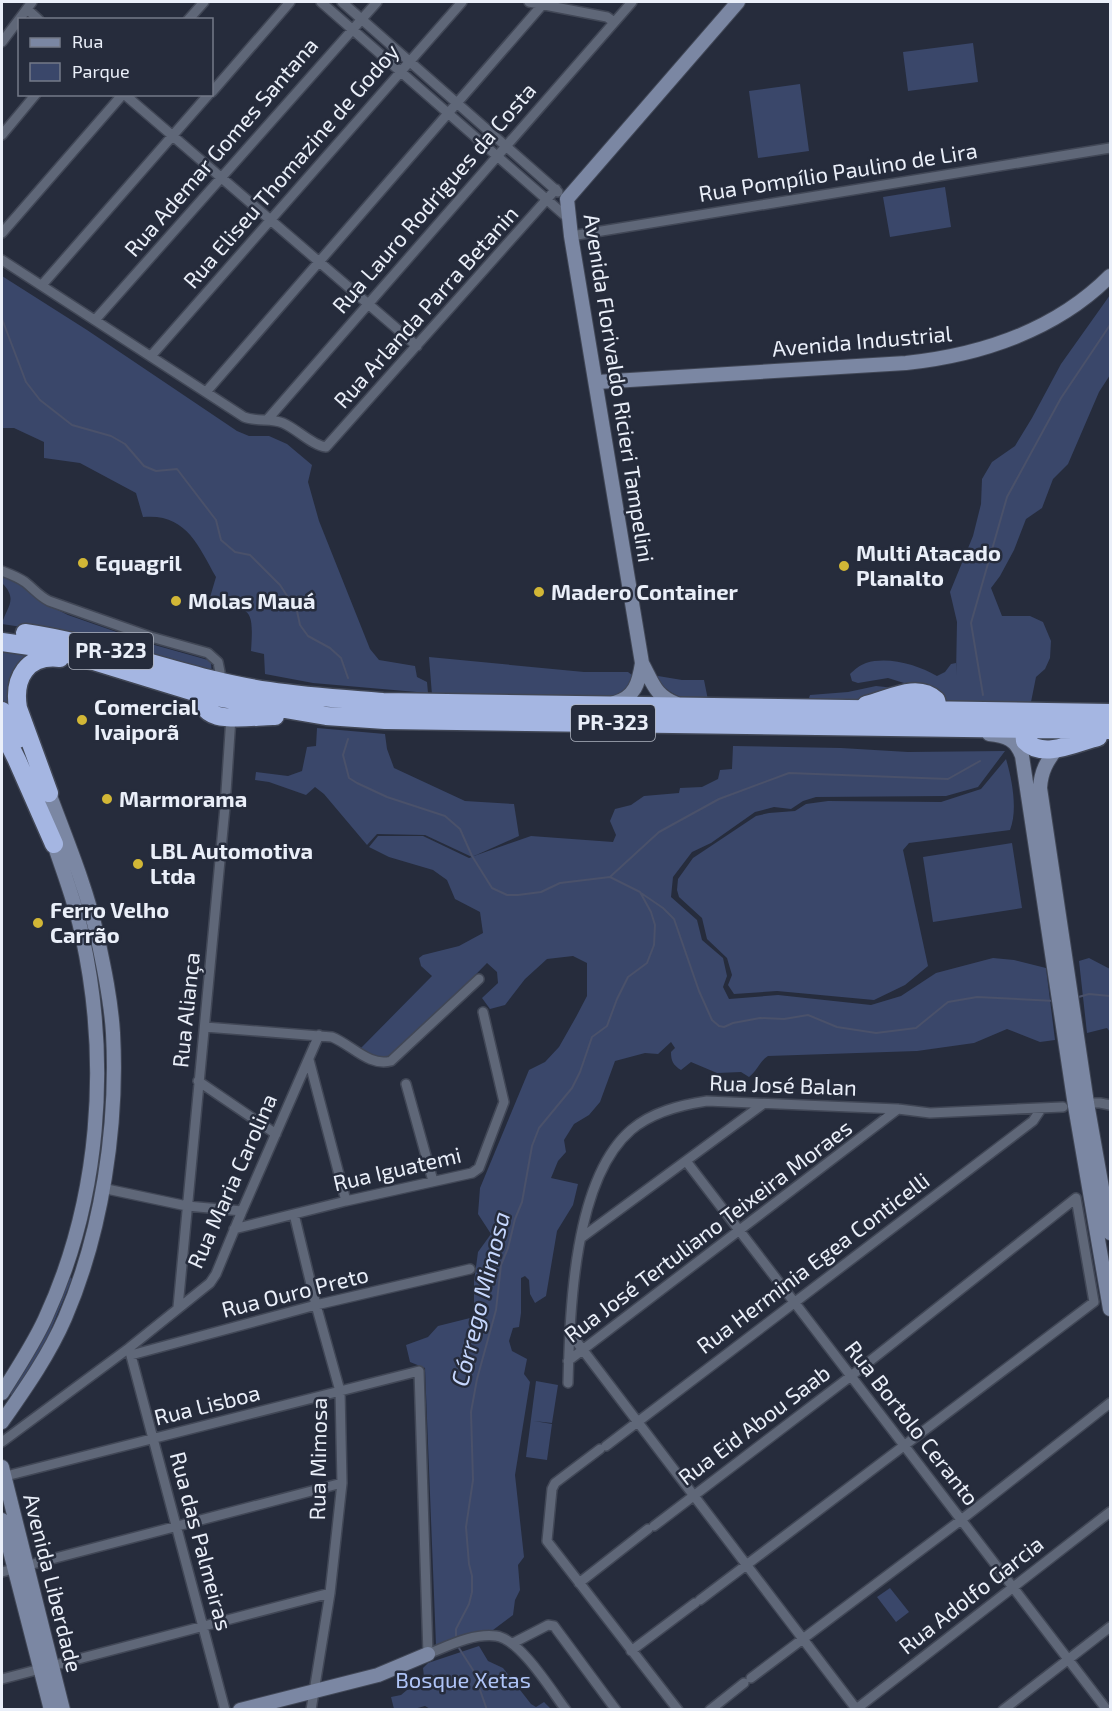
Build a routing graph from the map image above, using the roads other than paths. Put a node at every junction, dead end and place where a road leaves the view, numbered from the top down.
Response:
1 (204, 2) edge
2 (290, 2) edge
3 (321, 2) edge
4 (342, 2) edge
5 (377, 2) edge
6 (462, 2) edge
7 (529, 2) edge
8 (632, 2) edge
9 (738, 2) edge
10 (543, 4) junction
11 (30, 5) edge
12 (20, 18) edge
13 (38, 18) edge
14 (190, 18) edge
15 (362, 19) junction
16 (18, 21) edge
17 (614, 22) junction
18 (352, 28) junction
19 (2, 42) edge
20 (409, 60) junction
21 (400, 70) junction
22 (213, 90) edge
23 (34, 96) edge
24 (122, 96) edge
25 (126, 96) edge
26 (207, 96) edge
27 (458, 103) junction
28 (449, 113) junction
29 (2, 135) edge
30 (173, 136) junction
31 (506, 145) junction
32 (1110, 148) edge
33 (496, 156) junction
34 (221, 177) junction
35 (556, 189) junction
36 (547, 199) junction
37 (567, 199) junction
38 (270, 219) junction
39 (569, 219) junction
40 (2, 233) edge
41 (571, 236) junction
42 (2, 260) edge
43 (319, 262) junction
44 (1110, 276) edge
45 (42, 285) junction
46 (368, 304) junction
47 (95, 320) junction
48 (417, 346) junction
49 (151, 356) junction
50 (597, 382) junction
51 (206, 392) junction
52 (267, 420) junction
53 (2, 571) edge
54 (2, 630) edge
55 (2, 642) edge
56 (642, 663) junction
57 (115, 668) junction
58 (210, 687) junction
59 (600, 706) junction
60 (685, 707) junction
61 (2, 711) edge
62 (939, 712) junction
63 (1110, 713) edge
64 (326, 716) junction
65 (231, 717) junction
66 (901, 727) junction
67 (956, 729) junction
68 (2, 730) edge
69 (1024, 730) junction
70 (1110, 732) edge
71 (1057, 748) junction
72 (2, 753) edge
73 (49, 793) junction
74 (54, 844) junction
75 (81, 903) junction
76 (479, 979) dead end
77 (1065, 999) junction
78 (483, 1012) dead end
79 (205, 1027) junction
80 (320, 1035) junction
81 (309, 1060) junction
82 (198, 1081) junction
83 (406, 1084) dead end
84 (96, 1099) junction
85 (112, 1099) junction
86 (1087, 1103) junction
87 (763, 1104) junction
88 (1110, 1105) edge
89 (1063, 1107) dead end
90 (898, 1109) junction
91 (1041, 1109) junction
92 (276, 1134) junction
93 (686, 1161) junction
94 (433, 1181) junction
95 (101, 1193) junction
96 (85, 1196) junction
97 (346, 1201) junction
98 (188, 1206) junction
99 (242, 1211) junction
100 (294, 1214) junction
101 (234, 1229) junction
102 (740, 1231) junction
103 (1110, 1233) edge
104 (581, 1238) junction
105 (66, 1268) junction
106 (470, 1269) dead end
107 (82, 1274) junction
108 (1108, 1281) edge
109 (794, 1302) junction
110 (316, 1305) junction
111 (178, 1306) junction
112 (1110, 1309) edge
113 (570, 1333) junction
114 (583, 1349) junction
115 (130, 1352) junction
116 (568, 1361) junction
117 (851, 1376) junction
118 (568, 1383) dead end
119 (340, 1391) junction
120 (2, 1393) edge
121 (1110, 1403) edge
122 (639, 1421) junction
123 (2, 1422) edge
124 (154, 1438) junction
125 (2, 1442) edge
126 (905, 1446) junction
127 (2, 1474) edge
128 (342, 1483) junction
129 (694, 1495) junction
130 (1110, 1512) edge
131 (2, 1520) edge
132 (961, 1520) junction
133 (177, 1526) junction
134 (747, 1564) junction
135 (14, 1569) edge
136 (579, 1582) junction
137 (1013, 1587) junction
138 (330, 1593) junction
139 (203, 1626) junction
140 (1110, 1627) edge
141 (803, 1639) junction
142 (513, 1643) junction
143 (631, 1651) junction
144 (428, 1654) junction
145 (1068, 1659) junction
146 (46, 1667) junction
147 (2, 1679) edge
148 (314, 1692) junction
149 (856, 1709) edge
150 (51, 1710) edge
151 (63, 1710) edge
152 (225, 1710) edge
153 (240, 1710) edge
154 (311, 1710) edge
155 (566, 1710) edge
156 (616, 1710) edge
157 (678, 1710) edge
158 (710, 1710) edge
159 (1003, 1710) edge
160 (1107, 1710) edge

1 - 14 street
2 - 22 street
3 - 18 street
4 - 15 street
5 - 15 street, Rua Ademar Gomes Santana
6 - 20 street, Rua Eliseu Thomazine de Godoy
7 - 10 street
8 - 17 street, Rua Lauro Rodrigues da Costa
9 - 37 street, Avenida Florivaldo Ricieri Tampelini
10 - 17 street
10 - 27 street
11 - 12 street
11 - 13 street
15 - 18 street, Rua Ademar Gomes Santana
15 - 20 street
16 - 19 street
17 - 31 street, Rua Lauro Rodrigues da Costa
18 - 21 street
18 - 34 street, Rua Ademar Gomes Santana
20 - 21 street, Rua Eliseu Thomazine de Godoy
20 - 27 street
21 - 28 street
21 - 38 street, Rua Eliseu Thomazine de Godoy
23 - 29 street
24 - 40 street
25 - 30 street
26 - 30 street
27 - 28 street
27 - 31 street
28 - 33 street
28 - 43 street
30 - 34 street
30 - 45 street
31 - 33 street, Rua Lauro Rodrigues da Costa
31 - 35 street
32 - 41 street, Rua Pompílio Paulino de Lira
33 - 36 street
33 - 46 street, Rua Lauro Rodrigues da Costa
34 - 38 street
34 - 47 street, Rua Ademar Gomes Santana
35 - 36 street, Rua Arlanda Parra Betanin
35 - 37 street
36 - 39 street
36 - 48 street, Rua Arlanda Parra Betanin
37 - 39 street, Avenida Florivaldo Ricieri Tampelini
38 - 43 street
38 - 49 street, Rua Eliseu Thomazine de Godoy
39 - 41 street, Avenida Florivaldo Ricieri Tampelini
41 - 50 street, Avenida Florivaldo Ricieri Tampelini
42 - 45 street
43 - 46 street
43 - 51 street
44 - 50 street, Avenida Industrial
45 - 47 street
46 - 48 street
46 - 52 street, Rua Lauro Rodrigues da Costa
47 - 49 street
48 - 52 street, Rua Arlanda Parra Betanin
49 - 51 street
50 - 56 street, Avenida Florivaldo Ricieri Tampelini
51 - 52 street
53 - 58 street
54 - 58 highway, PR-323
55 - 57 highway, PR-323
56 - 59 street, Avenida Florivaldo Ricieri Tampelini
56 - 60 street, Avenida Florivaldo Ricieri Tampelini
57 - 58 highway, PR-323
57 - 73 highway
58 - 59 highway, PR-323
58 - 64 highway, PR-323
58 - 65 highway
59 - 60 highway, PR-323
60 - 62 highway, PR-323
61 - 73 highway
62 - 63 highway, PR-323
62 - 66 highway
63 - 69 highway
64 - 65 highway
64 - 66 highway, PR-323
65 - 79 street, Rua Aliança
66 - 67 highway, PR-323
67 - 69 highway, PR-323
67 - 77 street
68 - 74 highway
69 - 70 highway, PR-323
69 - 71 highway
70 - 71 highway
71 - 77 street
72 - 74 highway
73 - 75 street
74 - 75 street
75 - 84 street
75 - 85 street
76 - 80 street
77 - 86 street
77 - 108 street
78 - 94 street, Rua Iguatemi
79 - 80 street
79 - 82 street, Rua Aliança
80 - 81 street, Rua Maria Carolina
81 - 92 street, Rua Maria Carolina
81 - 97 street
82 - 92 street
82 - 98 street, Rua Aliança
83 - 94 street
84 - 85 street
84 - 96 street
85 - 95 street
86 - 88 street
86 - 103 street
87 - 90 street, Rua José Balan
87 - 93 street
87 - 104 street, Rua José Balan
89 - 91 street, Rua José Balan
90 - 91 street, Rua José Balan
90 - 102 street, Rua José Tertuliano Teixeira Moraes
91 - 109 street, Rua Herminia Egea Conticelli
92 - 99 street, Rua Maria Carolina
93 - 102 street, Rua Bortolo Ceranto
93 - 104 street
94 - 97 street, Rua Iguatemi
95 - 96 street
95 - 98 street
95 - 107 street
96 - 105 street
97 - 100 street, Rua Iguatemi
98 - 99 street
98 - 111 street, Rua Aliança
99 - 101 street, Rua Maria Carolina
100 - 101 street, Rua Iguatemi
100 - 110 street, Rua Mimosa
101 - 111 street, Rua Maria Carolina
102 - 109 street, Rua Bortolo Ceranto
102 - 114 street, Rua José Tertuliano Teixeira Moraes
104 - 113 street, Rua José Balan
105 - 107 street
105 - 120 street
106 - 110 street, Rua Ouro Preto
107 - 123 street
108 - 112 street
109 - 117 street, Rua Bortolo Ceranto
109 - 122 street, Rua Herminia Egea Conticelli
110 - 115 street, Rua Ouro Preto
110 - 119 street, Rua Mimosa
111 - 115 street, Rua Maria Carolina
113 - 114 street
113 - 116 street, Rua José Balan
114 - 116 street, Rua José Tertuliano Teixeira Moraes
114 - 122 street
115 - 124 street, Rua das Palmeiras
115 - 125 street, Rua Maria Carolina
116 - 118 street, Rua José Balan
117 - 126 street, Rua Bortolo Ceranto
117 - 126 street, Rua Eid Abou Saab
117 - 129 street, Rua Eid Abou Saab
119 - 124 street, Rua Lisboa
119 - 128 street, Rua Mimosa
119 - 144 street, Rua Lisboa
121 - 132 street
122 - 129 street
122 - 136 street, Rua Herminia Egea Conticelli
124 - 127 street, Rua Lisboa
124 - 133 street, Rua das Palmeiras
126 - 132 street, Rua Bortolo Ceranto
126 - 134 street
127 - 135 street, Avenida Liberdade
128 - 133 street
128 - 138 street, Rua Mimosa
129 - 134 street
129 - 136 street, Rua Eid Abou Saab
130 - 137 street, Rua Adolfo Garcia
131 - 135 street, Avenida Liberdade
132 - 137 street, Rua Bortolo Ceranto
132 - 141 street
133 - 135 street
133 - 139 street, Rua das Palmeiras
134 - 141 street
134 - 143 street
135 - 146 street, Avenida Liberdade
136 - 143 street, Rua Herminia Egea Conticelli
137 - 145 street, Rua Bortolo Ceranto
137 - 149 street, Rua Adolfo Garcia
138 - 139 street
138 - 148 street, Rua Mimosa
139 - 146 street
139 - 152 street, Rua das Palmeiras
140 - 145 street
141 - 149 street
141 - 158 street
142 - 144 street
142 - 155 street
142 - 156 street
143 - 157 street, Rua Herminia Egea Conticelli
144 - 148 street
145 - 159 street
145 - 160 street, Rua Bortolo Ceranto
146 - 147 street
146 - 150 street, Avenida Liberdade
146 - 151 street, Avenida Liberdade
148 - 153 street
148 - 154 street, Rua Mimosa

